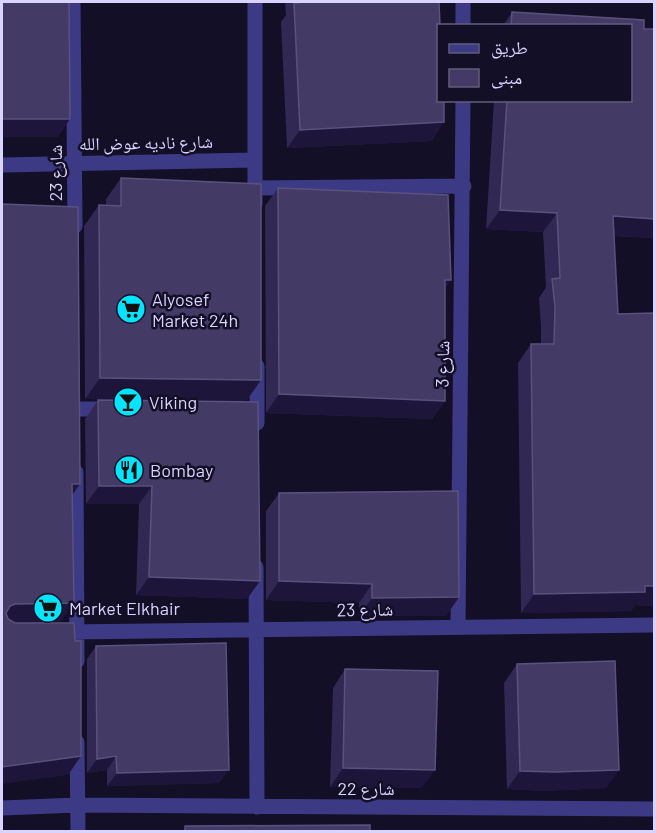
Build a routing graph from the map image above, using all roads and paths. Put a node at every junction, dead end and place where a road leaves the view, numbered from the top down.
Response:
1 (73, 2) edge
2 (255, 2) edge
3 (463, 2) edge
4 (463, 24) edge
5 (463, 102) edge
6 (254, 160) junction
7 (75, 164) junction
8 (2, 165) edge
9 (464, 186) junction
10 (255, 189) junction
11 (255, 224) edge
12 (75, 245) edge
13 (257, 353) edge
14 (75, 409) edge
15 (132, 410) edge
16 (257, 434) edge
17 (76, 455) edge
18 (256, 549) edge
19 (654, 625) edge
20 (458, 627) junction
21 (256, 630) junction
22 (55, 632) edge
23 (77, 632) junction
24 (77, 678) edge
25 (77, 724) edge
26 (78, 805) junction
27 (2, 807) edge
28 (257, 807) junction
29 (654, 809) edge
30 (78, 831) edge

1 - 7 street, شارع 23
2 - 6 street
3 - 4 street
5 - 9 street, شارع 3
6 - 7 street, شارع ناديه عوض الله
6 - 10 street
7 - 8 street, شارع ناديه عوض الله
7 - 12 street, شارع 23
9 - 10 street
9 - 20 street, شارع 3
10 - 11 street
13 - 16 street
14 - 15 street
17 - 23 street
18 - 21 street
19 - 20 street, شارع 23
20 - 21 street, شارع 23
21 - 23 street, شارع 23
21 - 28 street
22 - 23 street, شارع 23
23 - 24 street
25 - 26 street
26 - 27 street, شارع 22
26 - 28 street, شارع 22
26 - 30 street
28 - 29 street, شارع 22

